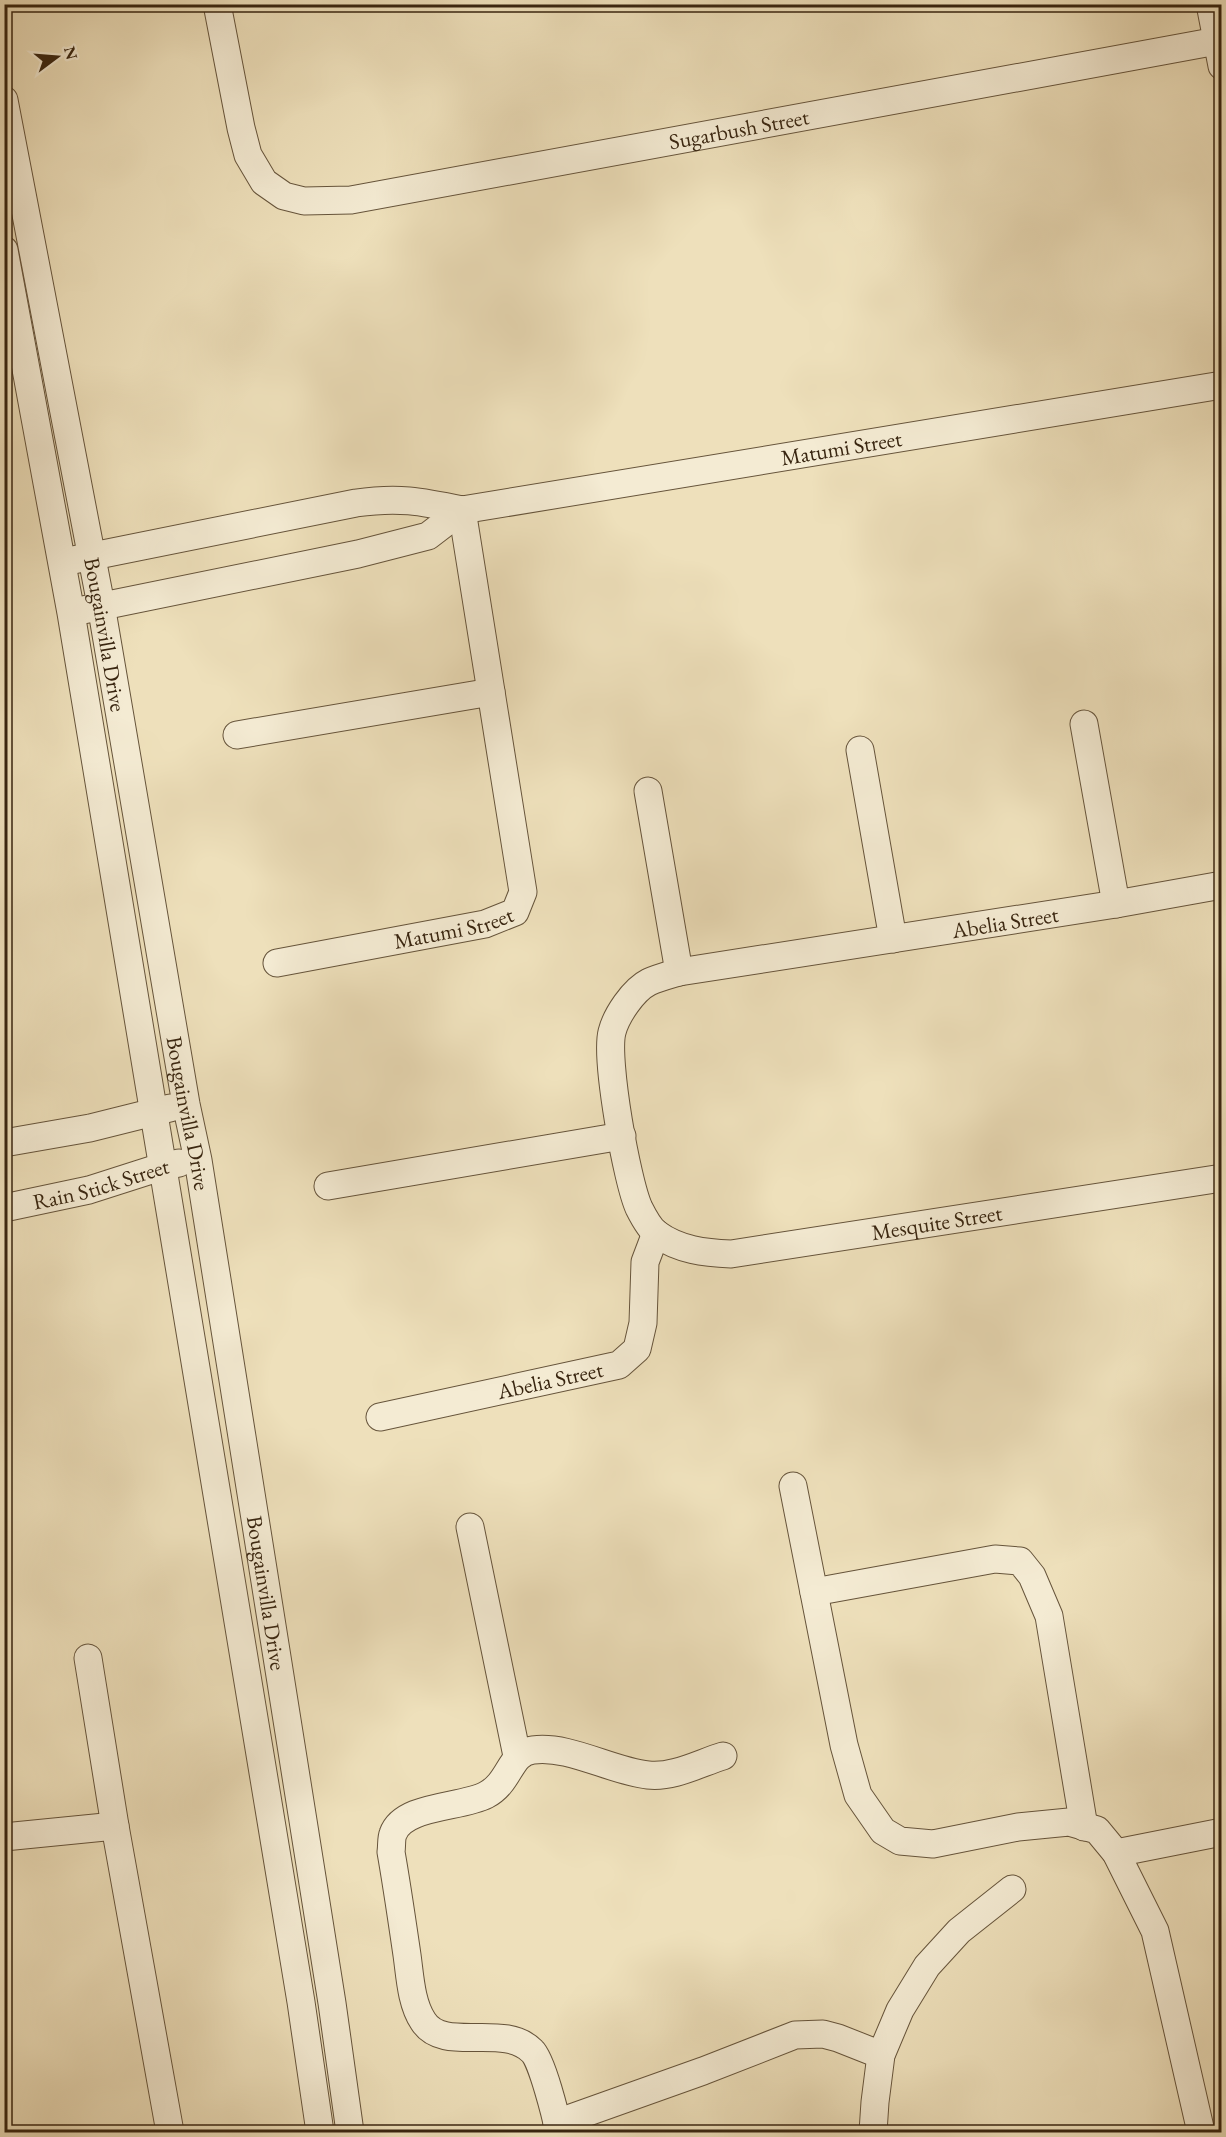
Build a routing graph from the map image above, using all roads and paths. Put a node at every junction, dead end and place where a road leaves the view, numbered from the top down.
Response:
1 (217, 4) edge
2 (1210, 4) edge
3 (1219, 53) edge
4 (4, 100) edge
5 (4, 250) edge
6 (1221, 385) edge
7 (462, 510) junction
8 (91, 556) junction
9 (62, 563) junction
10 (100, 605) junction
11 (71, 613) junction
12 (491, 692) junction
13 (1084, 724) dead end
14 (237, 735) dead end
15 (860, 750) dead end
16 (648, 791) dead end
17 (1221, 885) edge
18 (1116, 904) junction
19 (893, 939) junction
20 (277, 963) dead end
21 (679, 972) junction
22 (186, 1104) junction
23 (154, 1112) junction
24 (622, 1136) junction
25 (4, 1143) edge
26 (198, 1160) junction
27 (164, 1166) junction
28 (1221, 1178) edge
29 (328, 1186) dead end
30 (4, 1208) edge
31 (656, 1233) junction
32 (380, 1416) dead end
33 (793, 1486) dead end
34 (470, 1527) dead end
35 (814, 1592) junction
36 (88, 1658) dead end
37 (518, 1756) junction
38 (723, 1756) dead end
39 (115, 1826) junction
40 (1084, 1827) junction
41 (1221, 1832) edge
42 (4, 1837) edge
43 (1116, 1853) junction
44 (1012, 1889) dead end
45 (881, 2055) junction
46 (558, 2128) edge
47 (170, 2133) edge
48 (320, 2133) edge
49 (350, 2133) edge
50 (873, 2133) edge
51 (1201, 2133) edge

1 - 3 street, Sugarbush Street
2 - 3 street
4 - 8 street, Bougainvilla Drive
5 - 9 street, Bougainvilla Drive
6 - 7 street, Matumi Street
7 - 8 street, Matumi Street
7 - 10 street, Matumi Street
7 - 12 street, Matumi Street
8 - 9 street, Matumi Street
8 - 10 street, Bougainvilla Drive
9 - 11 street, Bougainvilla Drive
10 - 11 street, Matumi Street
10 - 22 street, Bougainvilla Drive
11 - 23 street, Bougainvilla Drive
12 - 14 street
12 - 20 street, Matumi Street
13 - 18 street
15 - 19 street
16 - 21 street
17 - 18 street, Abelia Street
18 - 19 street, Abelia Street
19 - 21 street, Abelia Street
21 - 24 street, Abelia Street
22 - 23 street
22 - 26 street, Bougainvilla Drive
23 - 25 street
23 - 27 street, Bougainvilla Drive
24 - 29 street
24 - 31 street, Abelia Street
26 - 27 street, Rain Stick Street
26 - 49 street, Bougainvilla Drive
27 - 30 street, Rain Stick Street
27 - 48 street, Bougainvilla Drive
28 - 31 street, Mesquite Street
31 - 32 street, Abelia Street
33 - 35 street
34 - 37 street
35 - 40 street
35 - 40 street
36 - 39 street
37 - 38 street
37 - 46 street
39 - 42 street
39 - 47 street
40 - 43 street
41 - 43 street
43 - 51 street
44 - 45 street
45 - 46 street
45 - 50 street

